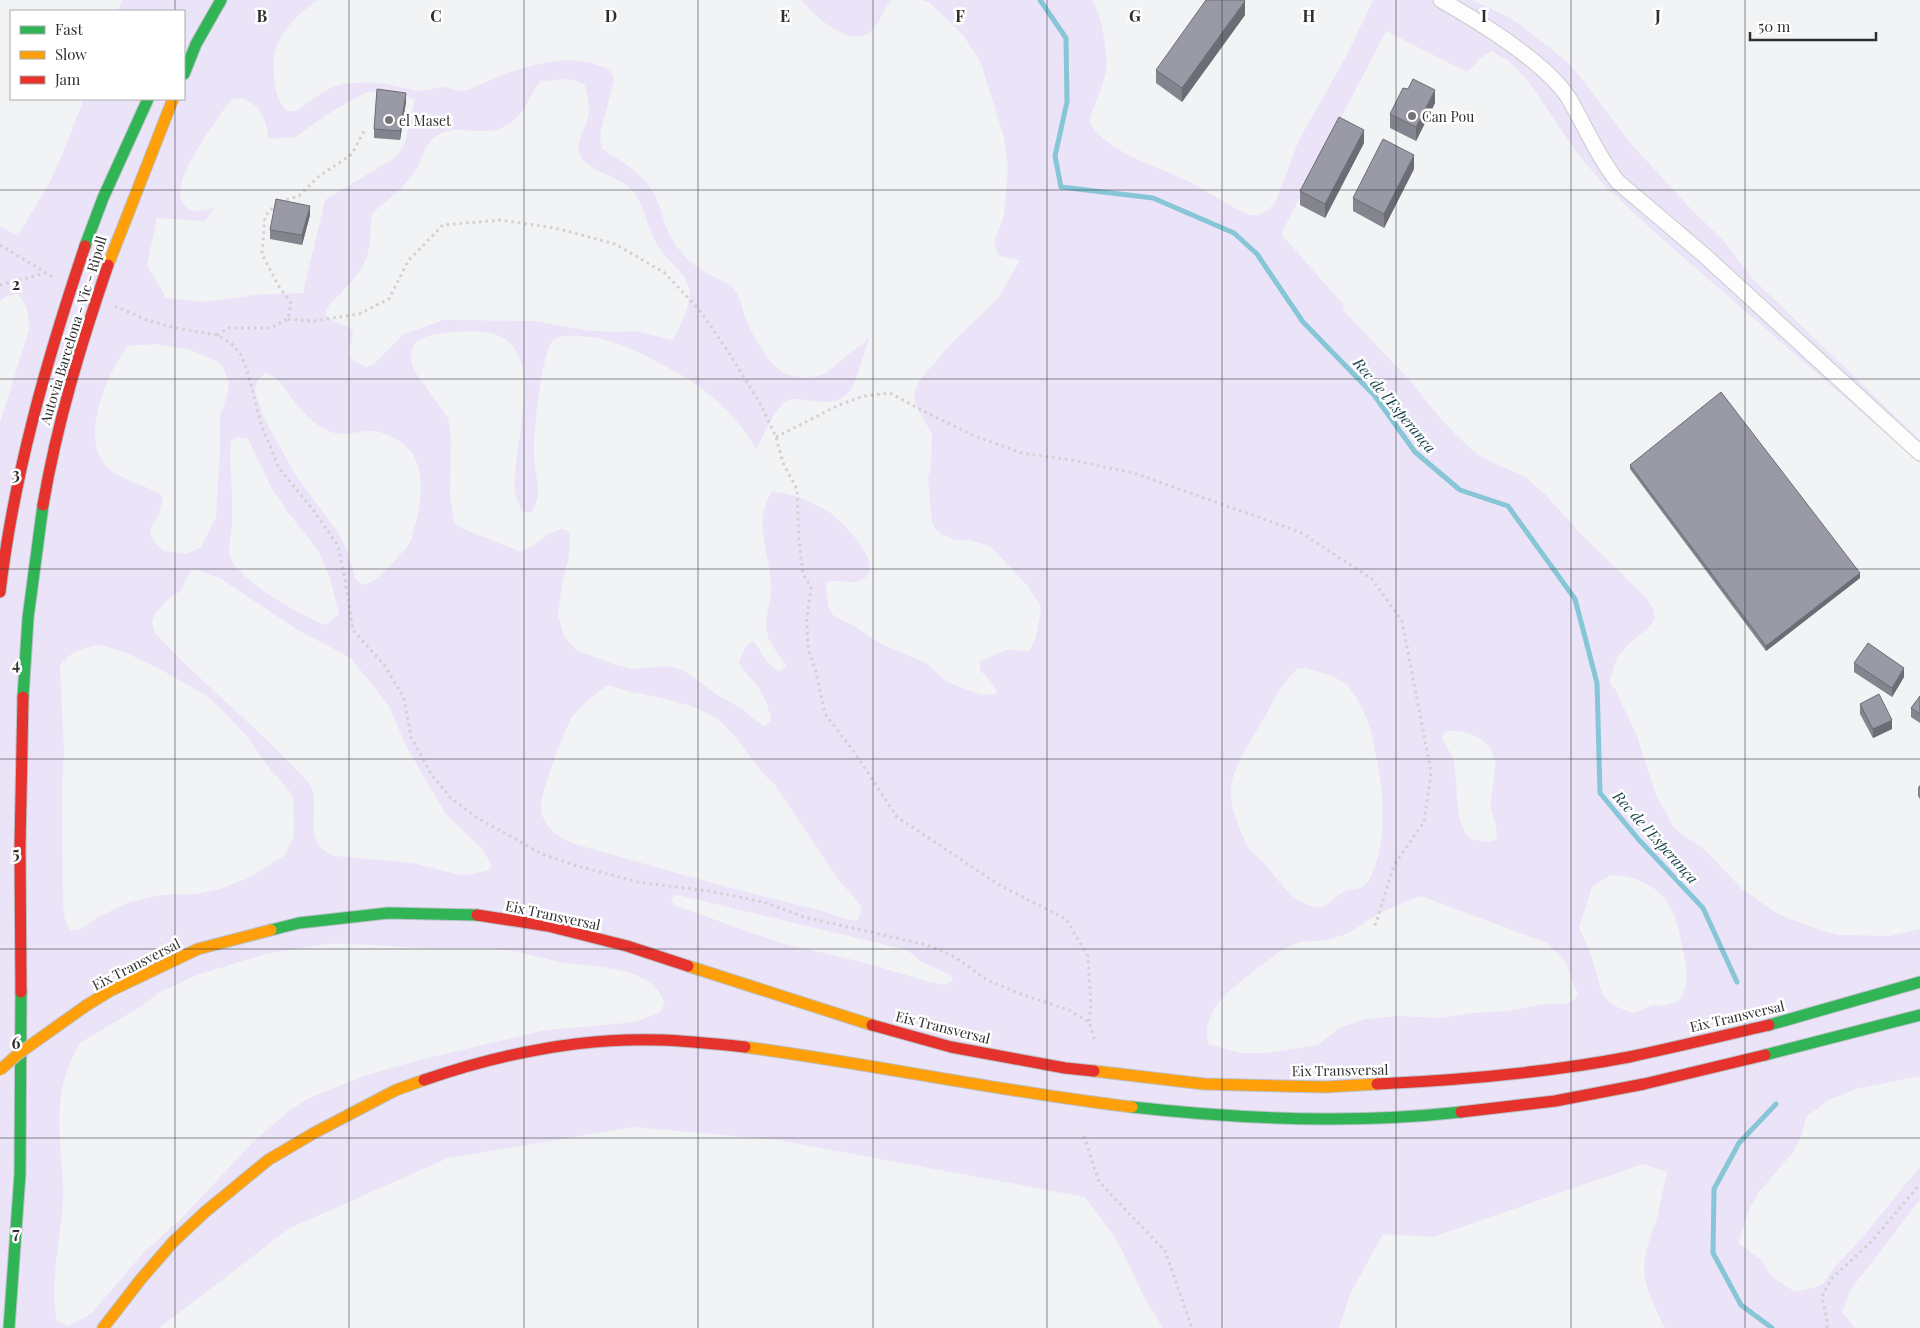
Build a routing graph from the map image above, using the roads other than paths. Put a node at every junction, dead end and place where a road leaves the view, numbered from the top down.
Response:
1 (221, 0) edge
2 (1441, 0) edge
3 (185, 72) edge
4 (148, 100) edge
5 (173, 100) edge
6 (1920, 453) edge
7 (0, 592) edge
8 (1920, 982) edge
9 (1920, 1015) edge
10 (0, 1070) edge
11 (9, 1328) edge
12 (103, 1328) edge

1 - 3 highway
2 - 6 street
4 - 7 highway, Autovia Barcelona - Vic - Ripoll
5 - 11 highway, Autovia Barcelona - Vic - Ripoll
8 - 10 highway, Eix Transversal, bridge
9 - 12 highway

